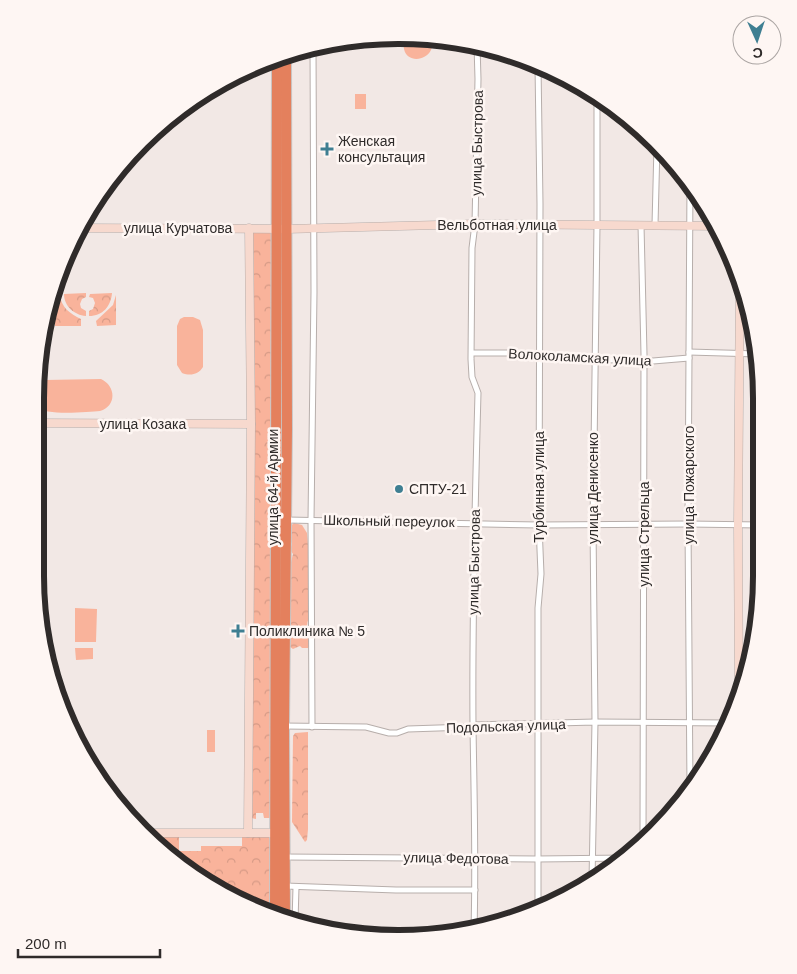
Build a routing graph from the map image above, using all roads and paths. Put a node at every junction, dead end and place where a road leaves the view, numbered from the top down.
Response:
1 (477, 53) edge
2 (313, 55) edge
3 (286, 62) edge
4 (277, 66) edge
5 (538, 73) edge
6 (597, 105) edge
7 (657, 156) edge
8 (690, 196) edge
9 (475, 224) junction
10 (597, 224) junction
11 (641, 225) junction
12 (656, 225) junction
13 (689, 225) junction
14 (539, 226) junction
15 (708, 226) edge
16 (312, 227) junction
17 (87, 228) edge
18 (249, 228) junction
19 (282, 229) junction
20 (740, 304) edge
21 (472, 352) junction
22 (740, 354) junction
23 (750, 354) edge
24 (689, 355) junction
25 (540, 357) junction
26 (594, 359) junction
27 (644, 360) junction
28 (44, 423) edge
29 (251, 424) junction
30 (287, 520) junction
31 (311, 520) junction
32 (474, 524) junction
33 (688, 524) junction
34 (539, 525) junction
35 (592, 525) junction
36 (643, 525) junction
37 (738, 525) junction
38 (753, 526) edge
39 (280, 628) junction
40 (739, 674) edge
41 (595, 722) junction
42 (644, 722) junction
43 (690, 723) junction
44 (721, 723) edge
45 (539, 724) junction
46 (473, 725) junction
47 (280, 726) junction
48 (312, 727) junction
49 (690, 777) edge
50 (643, 832) edge
51 (155, 833) edge
52 (248, 833) junction
53 (275, 833) junction
54 (285, 856) junction
55 (592, 857) junction
56 (476, 858) junction
57 (613, 858) edge
58 (538, 859) junction
59 (592, 873) edge
60 (290, 887) junction
61 (475, 890) junction
62 (538, 901) edge
63 (275, 908) edge
64 (286, 912) edge
65 (294, 914) edge
66 (474, 922) edge

1 - 9 street, улица Быстрова
2 - 16 street
3 - 19 highway, улица 64-й Армии
4 - 19 highway, улица 64-й Армии
5 - 14 street, Турбинная улица
6 - 10 street, улица Денисенко
7 - 12 street
8 - 13 street, улица Пожарского
9 - 14 street, Вельботная улица
9 - 16 street, Вельботная улица
9 - 21 street, улица Быстрова
10 - 11 street, Вельботная улица
10 - 14 street, Вельботная улица
10 - 26 street, улица Денисенко
11 - 12 street, Вельботная улица
11 - 27 street, улица Стрельца
12 - 13 street, Вельботная улица
13 - 15 street, Вельботная улица
13 - 24 street, улица Пожарского
14 - 25 street, Турбинная улица
16 - 19 street, Вельботная улица
16 - 31 street
17 - 18 street, улица Курчатова
18 - 19 street, улица Курчатова
18 - 29 street
19 - 30 highway, улица 64-й Армии
19 - 39 highway, улица 64-й Армии
20 - 22 street
21 - 25 street, Волоколамская улица
21 - 32 street, улица Быстрова
22 - 23 street, Волоколамская улица
22 - 24 street, Волоколамская улица
22 - 37 street
24 - 27 street, Волоколамская улица
24 - 33 street, улица Пожарского
25 - 26 street, Волоколамская улица
25 - 34 street, Турбинная улица
26 - 27 street, Волоколамская улица
26 - 35 street, улица Денисенко
27 - 36 street, улица Стрельца
28 - 29 street, улица Козака
29 - 52 street
30 - 31 street, Школьный переулок
30 - 39 highway, улица 64-й Армии
31 - 32 street, Школьный переулок
31 - 48 street
32 - 34 street, Школьный переулок
32 - 46 street, улица Быстрова
33 - 36 street, Школьный переулок
33 - 37 street, Школьный переулок
33 - 43 street, улица Пожарского
34 - 35 street, Школьный переулок
34 - 45 street, Турбинная улица
35 - 36 street, Школьный переулок
35 - 41 street, улица Денисенко
36 - 42 street, улица Стрельца
37 - 38 street, Школьный переулок
37 - 40 street
39 - 47 highway, улица 64-й Армии
41 - 42 street, Подольская улица
41 - 45 street, Подольская улица
41 - 55 street, улица Денисенко
42 - 43 street, Подольская улица
42 - 50 street, улица Стрельца
43 - 44 street, Подольская улица
43 - 49 street, улица Пожарского
45 - 46 street, Подольская улица
45 - 58 street, Турбинная улица
46 - 48 street, Подольская улица
46 - 56 street, улица Быстрова
47 - 48 street, Подольская улица
47 - 53 highway, улица 64-й Армии
47 - 54 highway, улица 64-й Армии
51 - 52 street
52 - 53 street
53 - 63 highway, улица 64-й Армии
54 - 56 street, улица Федотова
54 - 60 highway, улица 64-й Армии
55 - 57 street, улица Федотова
55 - 58 street, улица Федотова
55 - 59 street, улица Денисенко
56 - 58 street, улица Федотова
56 - 61 street, улица Быстрова
58 - 62 street, Турбинная улица
60 - 61 street
60 - 64 highway, улица 64-й Армии
60 - 65 street
61 - 66 street, улица Быстрова

